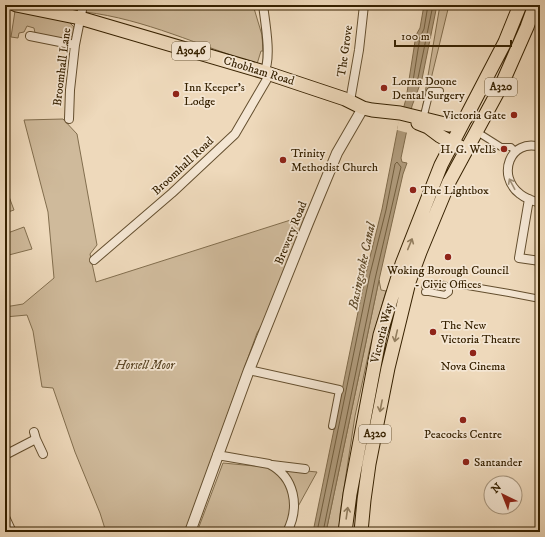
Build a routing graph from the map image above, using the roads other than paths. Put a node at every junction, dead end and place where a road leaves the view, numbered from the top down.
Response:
1 (16, 5) edge
2 (264, 5) edge
3 (364, 5) edge
4 (520, 5) edge
5 (530, 5) edge
6 (535, 5) edge
7 (82, 11) edge
8 (30, 36) dead end
9 (75, 45) junction
10 (267, 73) junction
11 (440, 91) dead end
12 (350, 101) junction
13 (363, 108) junction
14 (419, 118) junction
15 (466, 118) junction
16 (69, 119) dead end
17 (436, 133) junction
18 (482, 135) dead end
19 (461, 141) junction
20 (540, 147) edge
21 (516, 152) junction
22 (441, 166) junction
23 (529, 199) junction
24 (540, 203) edge
25 (94, 260) dead end
26 (540, 262) edge
27 (456, 284) dead end
28 (444, 285) dead end
29 (429, 288) dead end
30 (540, 299) edge
31 (249, 370) junction
32 (339, 390) joint
33 (332, 426) dead end
34 (44, 450) dead end
35 (5, 455) edge
36 (217, 455) junction
37 (269, 464) junction
38 (305, 469) dead end
39 (5, 517) edge
40 (12, 532) edge
41 (190, 532) edge
42 (287, 532) edge
43 (346, 532) edge
44 (362, 532) edge

1 - 7 main road, Chobham Road / A3046
2 - 10 street
3 - 12 street, The Grove
4 - 15 main road, Victoria Way / A320
5 - 19 main road, Victoria Way
6 - 19 main road, Victoria Way / A320
7 - 9 street, Broomhall Lane
7 - 10 main road, Chobham Road / A3046
8 - 9 street
9 - 16 street, Broomhall Lane
10 - 12 main road, Chobham Road / A3046
10 - 25 street, Broomhall Road
11 - 14 street
12 - 13 main road, Chobham Road / A3046
13 - 14 main road, Chobham Road / A3046
13 - 31 street, Brewery Road
14 - 15 main road, Chobham Road / A3046
14 - 17 main road, Chobham Road
14 - 19 main road, Chobham Road / A3046
15 - 19 main road, Victoria Way / A320
17 - 19 main road, Chobham Road
17 - 22 main road, A320
18 - 21 street
19 - 22 main road, Victoria Way / A320
19 -> 44 main road, Victoria Way / A320
20 - 21 street
23 -> 21 street
43 -> 22 main road, Victoria Way / A320
23 - 24 street
23 - 26 street
27 - 30 street
28 - 29 street
31 - 32 street
31 - 36 street, Brewery Road
32 - 33 street
34 - 35 street
36 - 37 street
36 - 41 street, Brewery Road
37 - 38 street
37 - 42 street
39 - 40 street

